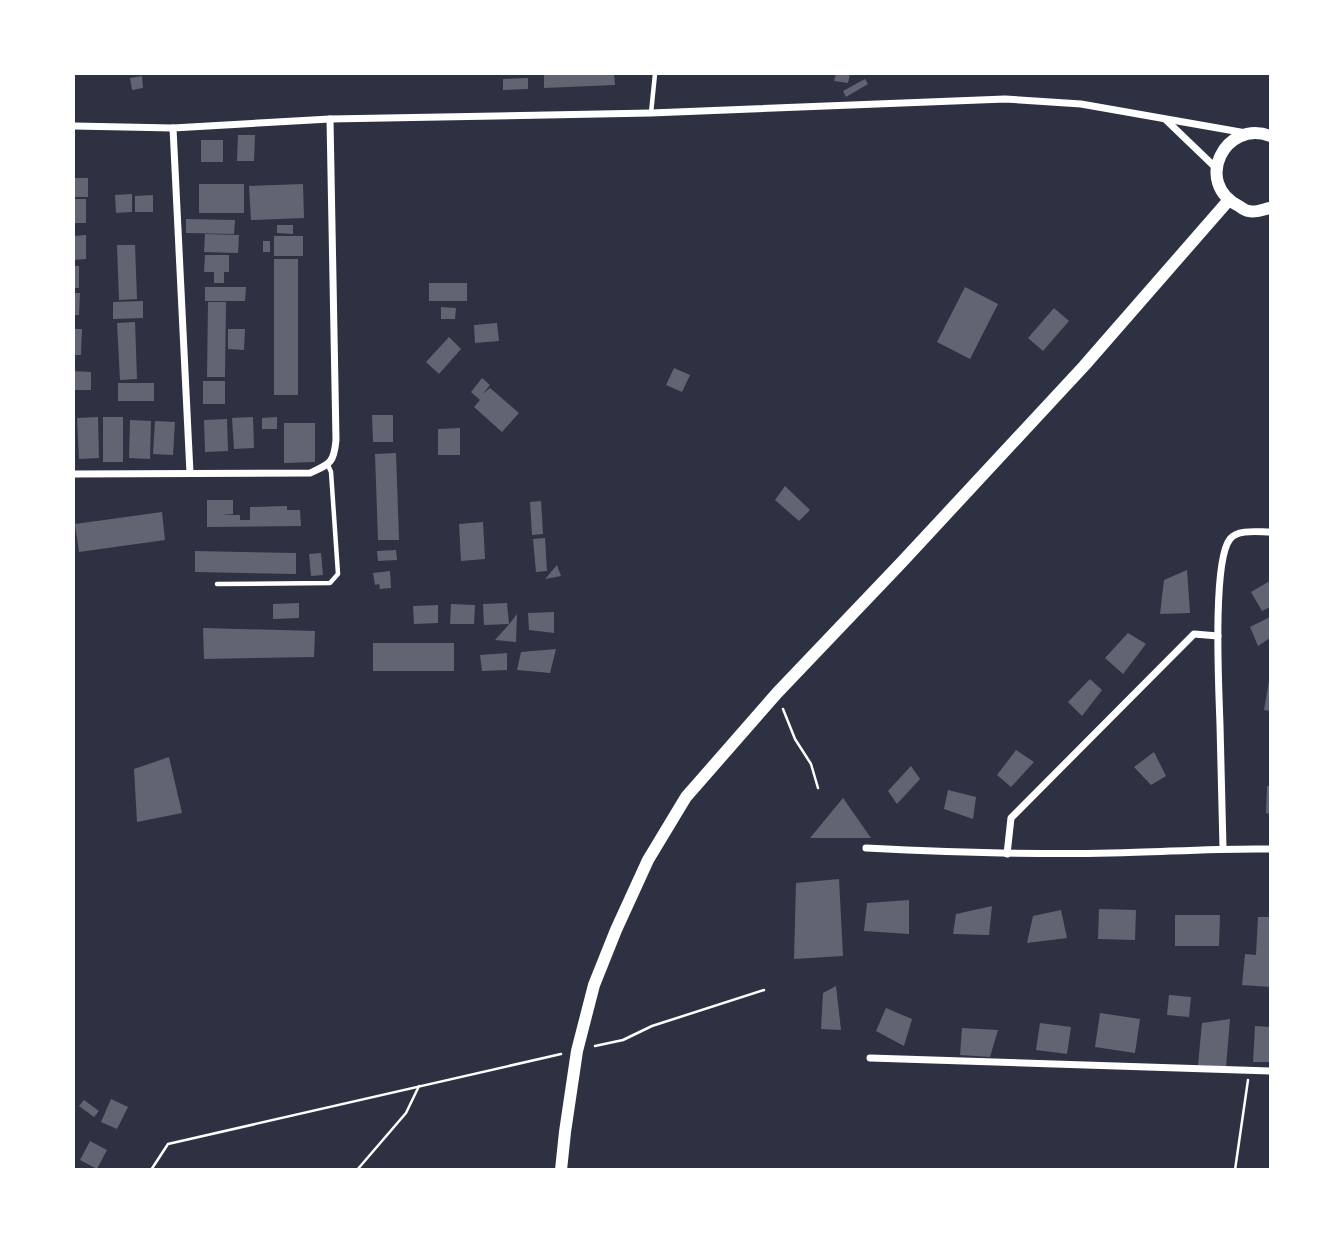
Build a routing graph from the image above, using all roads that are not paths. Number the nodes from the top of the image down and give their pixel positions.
1 (655, 74) edge
2 (651, 113) junction
3 (330, 119) junction
4 (1165, 119) junction
5 (74, 126) edge
6 (173, 128) junction
7 (1268, 133) edge
8 (1248, 134) junction
9 (1216, 168) junction
10 (1228, 201) junction
11 (1270, 208) edge
12 (328, 465) junction
13 (190, 473) junction
14 (74, 474) edge
15 (1270, 532) edge
16 (217, 584) dead end
17 (1218, 636) junction
18 (866, 848) dead end
19 (1223, 848) junction
20 (1270, 849) edge
21 (1007, 854) junction
22 (870, 1058) dead end
23 (1270, 1072) edge
24 (561, 1170) edge

1 - 2 lane
2 - 3 street
2 - 4 street
3 - 6 street
3 - 12 street
4 - 8 street
4 - 9 street
5 - 6 street
6 - 13 street
7 - 8 main road
8 - 9 main road
9 - 10 main road
10 - 11 main road
10 - 24 main road
12 - 13 street
12 - 16 lane
13 - 14 street
15 - 17 street
17 - 19 street
17 - 21 street
18 - 21 street
19 - 20 street
19 - 21 street
22 - 23 street

